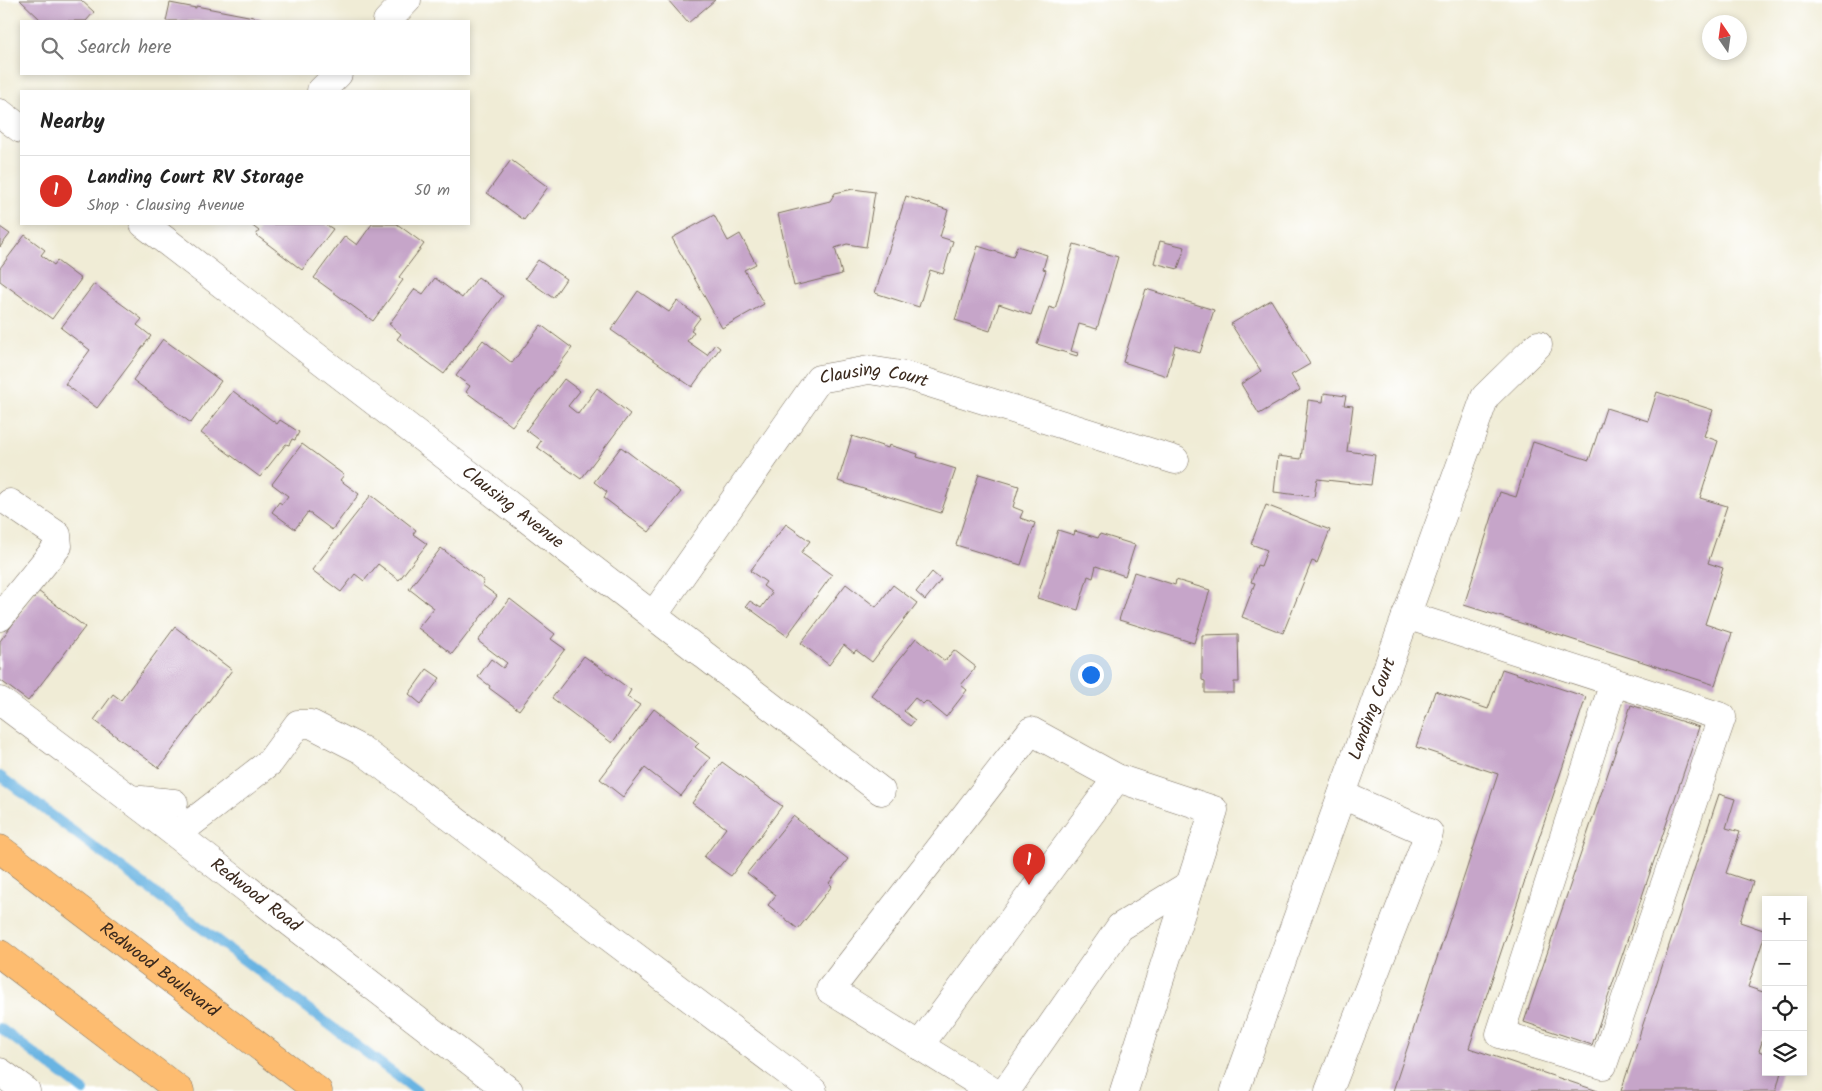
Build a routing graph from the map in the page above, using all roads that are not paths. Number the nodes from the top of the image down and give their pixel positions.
1 (408, 0) edge
2 (388, 20) edge
3 (337, 75) edge
4 (322, 90) edge
5 (0, 102) edge
6 (20, 102) edge
7 (0, 113) edge
8 (20, 128) edge
9 (145, 225) edge
10 (1538, 344) dead end
11 (1175, 460) dead end
12 (10, 503) dead end
13 (1406, 615) junction
14 (653, 616) junction
15 (0, 617) edge
16 (1614, 682) junction
17 (10, 709) edge
18 (62, 725) dead end
19 (1117, 778) junction
20 (881, 791) dead end
21 (1342, 795) junction
22 (130, 799) junction
23 (174, 803) dead end
24 (177, 834) junction
25 (0, 849) edge
26 (1189, 886) junction
27 (0, 954) edge
28 (919, 1046) junction
29 (0, 1072) edge
30 (26, 1091) edge
31 (180, 1091) edge
32 (318, 1091) edge
33 (509, 1091) edge
34 (813, 1091) edge
35 (992, 1091) edge
36 (1006, 1091) edge
37 (1124, 1091) edge
38 (1235, 1091) edge
39 (1330, 1091) edge

1 - 2 street
3 - 4 street
5 - 6 street
7 - 8 street
9 - 14 street, Clausing Avenue
10 - 13 street, Landing Court
11 - 14 street, Clausing Court
12 - 15 street
13 - 16 street
13 - 21 street, Landing Court
14 - 20 street, Clausing Avenue
16 - 16 street
17 - 18 street
17 - 22 street, Redwood Road
19 - 26 street
19 - 28 street
19 - 28 street
21 - 38 street, Landing Court
21 - 39 street
22 - 23 street
22 - 24 street, Redwood Road
24 - 33 street, Redwood Road
24 - 34 street
25 - 32 main road, Redwood Boulevard
26 - 36 street
26 - 37 street
27 - 31 main road
28 - 35 street
29 - 30 street

